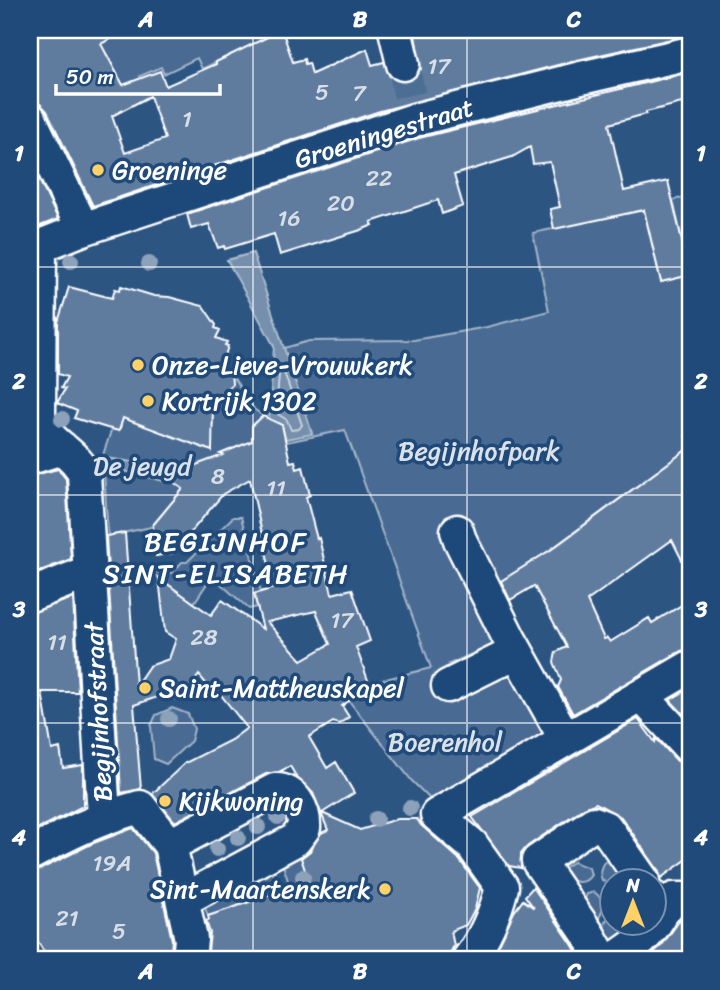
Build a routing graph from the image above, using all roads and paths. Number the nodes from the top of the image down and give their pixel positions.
1 (396, 30) edge
2 (690, 53) edge
3 (403, 64) tunnel mouth
4 (30, 119) edge
5 (83, 229) junction
6 (35, 248) edge
7 (62, 448) junction
8 (30, 458) edge
9 (457, 531) dead end
10 (89, 572) junction
11 (30, 594) edge
12 (513, 645) junction
13 (690, 667) edge
14 (448, 687) dead end
15 (642, 696) junction
16 (565, 738) junction
17 (690, 748) edge
18 (104, 817) junction
19 (170, 845) junction
20 (30, 854) edge
21 (538, 861) junction
22 (633, 867) edge
23 (502, 887) junction
24 (183, 900) junction
25 (643, 937) edge
26 (189, 960) edge
27 (468, 960) edge
28 (603, 960) edge
29 (613, 960) edge

1 - 3 street
2 - 5 street, Groeningestraat
4 - 5 street
5 - 6 street, Groeningestraat
6 - 7 street, Begijnhofstraat
7 - 8 street
7 - 10 street, Begijnhofstraat
9 - 12 street
10 - 11 street
10 - 18 street, Begijnhofstraat
12 - 14 street
12 - 16 street
13 - 15 street
15 - 16 street
15 - 17 street
16 - 23 street
18 - 19 street
18 - 20 street
19 - 24 street
19 - 24 street
21 - 22 street
21 - 23 street
21 - 28 street
23 - 27 street
24 - 26 street
25 - 29 street

